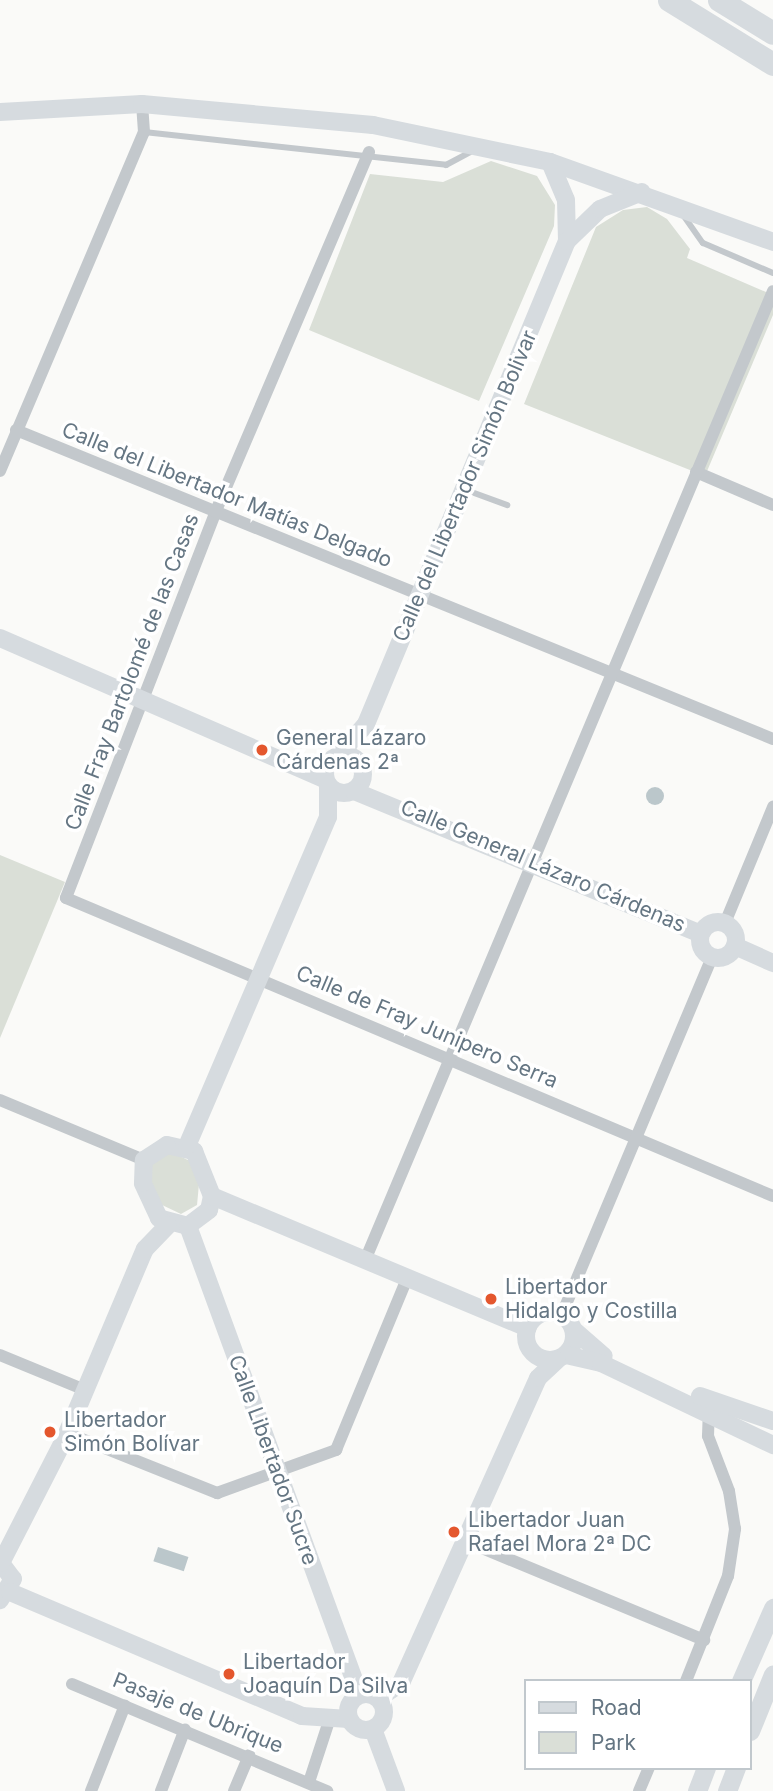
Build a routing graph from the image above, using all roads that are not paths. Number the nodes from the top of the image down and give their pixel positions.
1 (669, 0) edge
2 (719, 0) edge
3 (773, 33) edge
4 (773, 64) edge
5 (142, 104) junction
6 (0, 112) edge
7 (144, 132) junction
8 (480, 147) junction
9 (369, 152) junction
10 (550, 162) junction
11 (642, 192) junction
12 (677, 204) junction
13 (567, 241) junction
14 (773, 242) edge
15 (773, 273) edge
16 (773, 291) edge
17 (16, 430) junction
18 (0, 471) edge
19 (696, 472) junction
20 (464, 489) junction
21 (507, 505) dead end
22 (773, 505) edge
23 (216, 511) junction
24 (420, 595) junction
25 (0, 638) edge
26 (610, 673) junction
27 (142, 696) junction
28 (362, 731) junction
29 (773, 739) edge
30 (331, 770) junction
31 (357, 781) junction
32 (773, 807) edge
33 (329, 812) junction
34 (530, 860) junction
35 (65, 898) joint
36 (724, 923) junction
37 (701, 934) junction
38 (735, 946) junction
39 (712, 957) junction
40 (773, 962) edge
41 (260, 977) junction
42 (447, 1055) junction
43 (0, 1100) edge
44 (634, 1137) junction
45 (187, 1146) junction
46 (144, 1160) junction
47 (212, 1196) junction
48 (773, 1196) edge
49 (168, 1225) junction
50 (188, 1226) junction
51 (366, 1258) junction
52 (408, 1276) junction
53 (562, 1314) junction
54 (527, 1328) junction
55 (575, 1331) junction
56 (534, 1354) junction
57 (0, 1355) edge
58 (562, 1357) junction
59 (538, 1378) junction
60 (85, 1390) junction
61 (709, 1412) junction
62 (773, 1421) edge
63 (67, 1433) junction
64 (773, 1445) edge
65 (277, 1471) junction
66 (465, 1541) junction
67 (1, 1563) edge
68 (5, 1596) edge
69 (773, 1608) edge
70 (704, 1640) junction
71 (773, 1674) edge
72 (687, 1679) edge
73 (742, 1679) edge
74 (72, 1684) dead end
75 (769, 1689) edge
76 (359, 1695) junction
77 (379, 1698) junction
78 (125, 1705) junction
79 (349, 1719) junction
80 (329, 1721) junction
81 (752, 1727) edge
82 (185, 1729) junction
83 (373, 1729) junction
84 (249, 1755) junction
85 (648, 1770) edge
86 (705, 1770) edge
87 (735, 1770) edge
88 (310, 1779) junction
89 (91, 1791) edge
90 (161, 1791) edge
91 (234, 1791) edge
92 (327, 1791) edge
93 (396, 1791) edge
94 (639, 1791) edge
95 (698, 1791) edge
96 (727, 1791) edge

1 - 4 highway
2 - 3 highway
5 - 6 street
5 - 7 street
5 - 8 street
7 - 9 lane
7 - 17 street
8 - 9 lane
8 - 10 street
9 - 23 street, Calle Fray Bartolomé de las Casas
10 - 11 street
10 - 13 street, Calle del Libertador Simón Bolivar
11 - 12 street
11 - 13 street, Calle del Libertador Simón Bolivar
12 - 14 street
12 - 15 lane
13 - 20 street, Calle del Libertador Simón Bolivar
16 - 19 street
17 - 18 street
17 - 23 street, Calle del Libertador Matías Delgado
19 - 22 street
19 - 26 street
20 - 21 lane
20 - 24 street, Calle del Libertador Simón Bolivar
23 - 24 street, Calle del Libertador Matías Delgado
23 - 27 street, Calle Fray Bartolomé de las Casas
24 - 26 street, Calle del Libertador Matías Delgado
24 - 28 street, Calle del Libertador Simón Bolivar
25 - 27 street
26 - 29 street, Calle del Libertador Matías Delgado
26 - 34 street
27 - 30 street
27 - 35 street, Calle Fray Bartolomé de las Casas
28 - 30 street, Calle del Libertador Simón Bolivar
28 - 31 street, Calle del Libertador Simón Bolivar
30 - 31 street
30 - 31 street
30 - 33 street
31 - 33 street
31 - 34 street, Calle General Lázaro Cárdenas
32 - 36 street
33 - 41 street
34 - 37 street, Calle General Lázaro Cárdenas
34 - 42 street
35 - 41 street, Calle de Fray Junipero Serra
36 - 37 street
36 - 38 street
37 - 39 street
38 - 39 street
38 - 40 street
39 - 44 street
41 - 42 street, Calle de Fray Junipero Serra
41 - 45 street
42 - 44 street, Calle de Fray Junipero Serra
42 - 51 street
43 - 46 street
44 - 48 street, Calle de Fray Junipero Serra
44 - 53 street
45 - 46 street
45 - 47 street
46 - 49 street
47 - 50 street
47 - 51 street
49 - 50 street
49 - 60 street
50 - 65 street, Calle Libertador Sucre
51 - 52 street
52 - 54 street
52 - 65 street
53 - 54 street
53 - 55 street
54 - 56 street
55 - 58 street
55 - 62 street
56 - 58 street
56 - 59 street
57 - 60 street
58 - 59 street
58 - 61 street
59 - 66 street
60 - 63 street
61 - 64 street
61 - 70 street
63 - 65 street
63 - 67 street
65 - 76 street, Calle Libertador Sucre
66 - 70 street
66 - 77 street
67 - 68 street
68 - 80 street
69 - 73 main road
70 - 72 street
71 - 75 main road
74 - 78 street, Pasaje de Ubrique
75 - 81 main road
76 - 77 street
76 - 79 street
77 - 83 street
78 - 82 street, Pasaje de Ubrique
78 - 89 street
79 - 80 street
79 - 83 street
80 - 88 street
82 - 84 street, Pasaje de Ubrique
82 - 90 street
83 - 93 street
84 - 88 street, Pasaje de Ubrique
84 - 91 street
85 - 94 street
86 - 95 main road
87 - 96 main road
88 - 92 street, Pasaje de Ubrique

